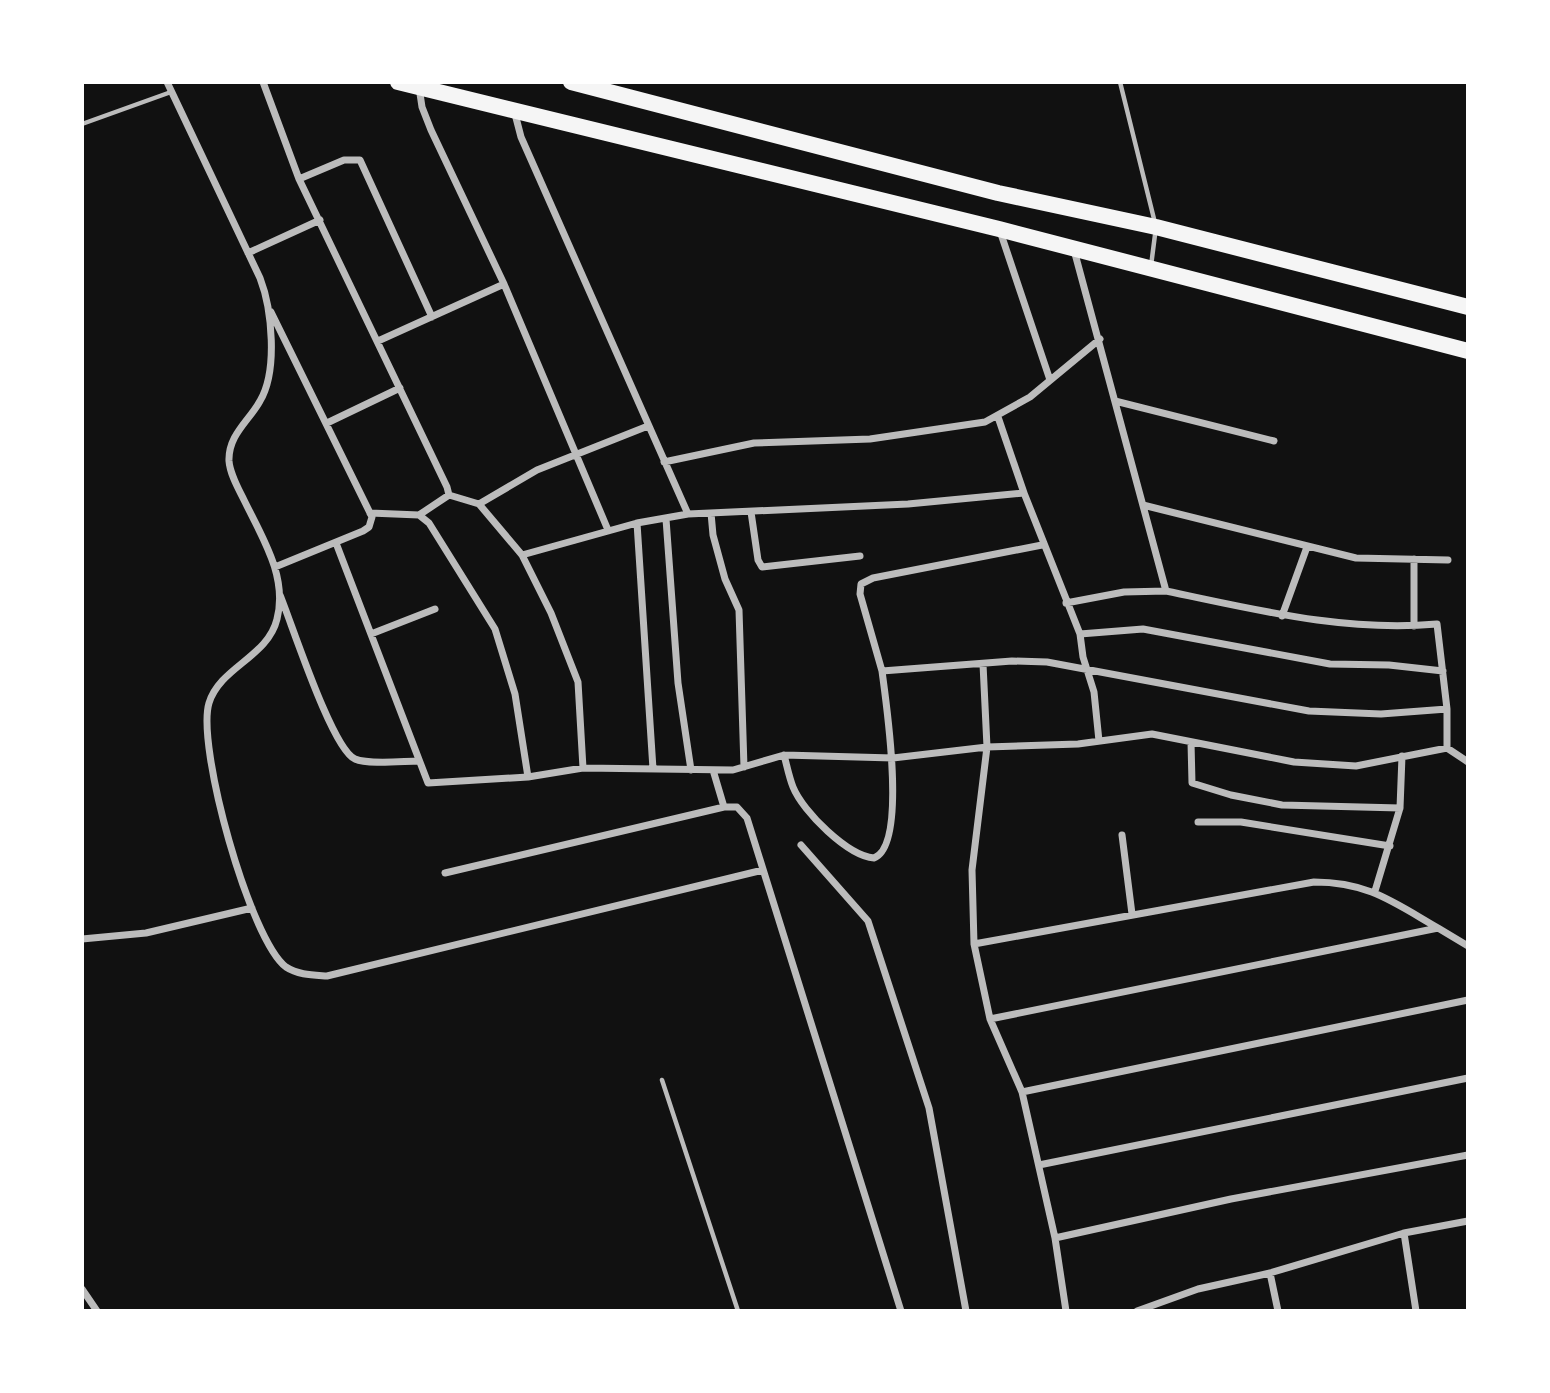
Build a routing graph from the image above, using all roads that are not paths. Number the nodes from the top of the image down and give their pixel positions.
1 (167, 82) edge
2 (262, 82) edge
3 (398, 82) edge
4 (571, 82) edge
5 (1120, 82) edge
6 (419, 87) junction
7 (171, 92) junction
8 (513, 108) junction
9 (82, 124) edge
10 (299, 179) junction
11 (320, 220) junction
12 (1156, 228) junction
13 (999, 229) junction
14 (1073, 249) junction
15 (248, 253) junction
16 (1150, 269) junction
17 (504, 284) junction
18 (1468, 307) edge
19 (271, 311) junction
20 (432, 317) junction
21 (1100, 339) junction
22 (378, 341) junction
23 (1468, 351) edge
24 (1050, 380) junction
25 (400, 388) junction
26 (1115, 401) junction
27 (998, 417) junction
28 (327, 424) junction
29 (648, 426) junction
30 (1274, 441) dead end
31 (575, 454) junction
32 (664, 462) junction
33 (1024, 493) junction
34 (449, 495) junction
35 (479, 504) junction
36 (1143, 505) junction
37 (751, 512) junction
38 (370, 513) junction
39 (711, 513) junction
40 (688, 514) junction
41 (419, 515) junction
42 (666, 519) junction
43 (637, 523) junction
44 (608, 530) junction
45 (336, 543) junction
46 (1042, 545) junction
47 (1307, 547) junction
48 (523, 555) junction
49 (860, 556) dead end
50 (1414, 559) junction
51 (1448, 560) dead end
52 (275, 568) junction
53 (1166, 591) junction
54 (280, 593) junction
55 (1066, 603) junction
56 (435, 609) dead end
57 (1282, 616) junction
58 (1414, 626) junction
59 (371, 634) junction
60 (1080, 635) junction
61 (983, 664) junction
62 (882, 671) junction
63 (1090, 671) junction
64 (1443, 671) junction
65 (1447, 709) junction
66 (1099, 741) junction
67 (1191, 743) junction
68 (987, 747) junction
69 (1447, 748) junction
70 (784, 755) junction
71 (1402, 756) junction
72 (893, 758) junction
73 (419, 761) junction
74 (1468, 762) edge
75 (744, 767) junction
76 (583, 768) junction
77 (653, 769) junction
78 (691, 770) junction
79 (713, 770) junction
80 (527, 777) junction
81 (724, 807) junction
82 (1400, 808) junction
83 (1198, 822) dead end
84 (1122, 835) dead end
85 (802, 845) dead end
86 (1390, 846) junction
87 (763, 870) junction
88 (445, 873) dead end
89 (1375, 891) junction
90 (252, 908) junction
91 (1132, 914) junction
92 (1438, 929) junction
93 (82, 939) edge
94 (974, 944) junction
95 (1468, 946) edge
96 (1468, 1000) edge
97 (990, 1019) junction
98 (1468, 1078) edge
99 (662, 1080) dead end
100 (1022, 1093) junction
101 (1468, 1155) edge
102 (1038, 1165) junction
103 (1468, 1221) edge
104 (1404, 1233) junction
105 (1055, 1238) junction
106 (1270, 1273) junction
107 (82, 1289) edge
108 (97, 1311) edge
109 (738, 1311) edge
110 (901, 1311) edge
111 (967, 1311) edge
112 (1066, 1311) edge
113 (1137, 1311) edge
114 (1278, 1311) edge
115 (1416, 1311) edge

1 - 7 street
2 - 10 street
3 - 6 highway
4 - 12 highway
5 - 12 lane
6 - 8 highway
6 - 17 street
7 - 9 lane
7 - 15 street
8 - 13 highway
8 - 29 street
10 - 11 street
10 - 20 street
11 - 15 street
11 - 22 street
12 - 16 lane
12 - 18 highway
13 - 14 highway
13 - 24 street
14 - 16 highway
14 - 21 street
15 - 19 street
16 - 23 highway
17 - 20 street
17 - 31 street
19 - 28 street
19 - 52 street
20 - 22 street
21 - 24 street
21 - 26 street
22 - 25 street
24 - 27 street
25 - 28 street
25 - 34 street
26 - 30 street
26 - 36 street
27 - 32 street
27 - 33 street
28 - 38 street
29 - 31 street
29 - 32 street
31 - 35 street
31 - 44 street
32 - 40 street
33 - 37 street
33 - 46 street
34 - 35 street
34 - 41 street
35 - 48 street
36 - 47 street
36 - 53 street
37 - 39 street
37 - 49 street
38 - 41 street
38 - 45 street
39 - 40 street
39 - 75 street
40 - 42 street
41 - 80 street
42 - 43 street
42 - 78 street
43 - 44 street
43 - 77 street
44 - 48 street
45 - 52 street
45 - 59 street
46 - 55 street
46 - 62 street
47 - 50 street
47 - 57 street
48 - 76 street
50 - 51 street
50 - 58 street
52 - 54 street
53 - 55 street
53 - 57 street
54 - 73 street
54 - 90 street
55 - 60 street
56 - 59 street
57 - 58 street
58 - 64 street
59 - 73 street
60 - 63 street
60 - 64 street
61 - 62 street
61 - 63 street
61 - 68 street
62 - 72 street
63 - 65 street
63 - 66 street
64 - 65 street
65 - 69 street
66 - 67 street
66 - 68 street
67 - 71 street
67 - 82 street
68 - 72 street
68 - 94 street
69 - 71 street
69 - 74 street
70 - 72 street
70 - 72 street
70 - 75 street
71 - 82 street
73 - 80 street
75 - 79 street
76 - 77 street
76 - 80 street
77 - 78 street
78 - 79 street
79 - 81 street
81 - 87 street
81 - 88 street
82 - 86 street
83 - 86 street
84 - 91 street
85 - 111 street
86 - 89 street
87 - 90 street
87 - 110 street
89 - 91 street
89 - 92 street
90 - 93 street
91 - 94 street
92 - 95 street
92 - 97 street
94 - 97 street
96 - 100 street
97 - 100 street
98 - 102 street
99 - 109 lane
100 - 102 street
101 - 105 street
102 - 105 street
103 - 104 street
104 - 106 street
104 - 115 street
105 - 112 street
106 - 113 street
106 - 114 street
107 - 108 street

